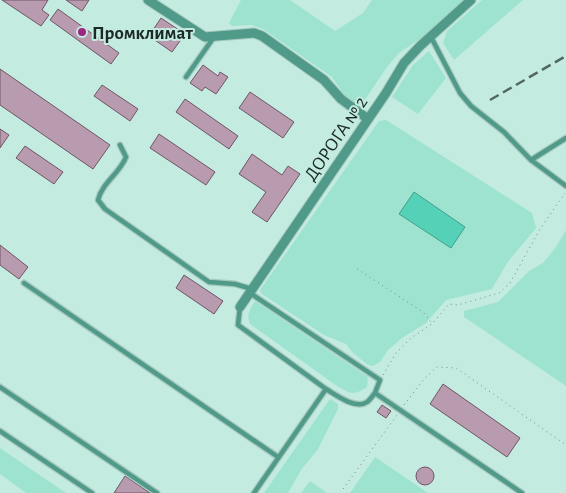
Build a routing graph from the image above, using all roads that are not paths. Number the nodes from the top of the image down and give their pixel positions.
1 (148, 0) edge
2 (471, 0) edge
3 (431, 37) junction
4 (214, 38) junction
5 (186, 77) dead end
6 (368, 119) junction
7 (566, 138) edge
8 (120, 145) dead end
9 (531, 160) junction
10 (566, 186) edge
11 (24, 283) dead end
12 (252, 291) junction
13 (240, 308) joint
14 (0, 387) edge
15 (326, 389) junction
16 (375, 393) junction
17 (0, 430) edge
18 (278, 457) junction
19 (92, 493) edge
20 (157, 493) edge
21 (254, 493) edge
22 (522, 493) edge

1 - 4 street
2 - 3 street, ДОРОГА № 2
3 - 6 street, ДОРОГА № 2
3 - 9 lane
4 - 5 lane
4 - 6 street
6 - 12 street, ДОРОГА № 2
7 - 9 lane
8 - 12 lane
9 - 10 lane
11 - 18 lane
12 - 13 street, ДОРОГА № 2
12 - 16 lane
13 - 15 lane
14 - 20 lane
15 - 16 lane
15 - 18 lane
16 - 22 lane
17 - 19 lane
18 - 21 lane

